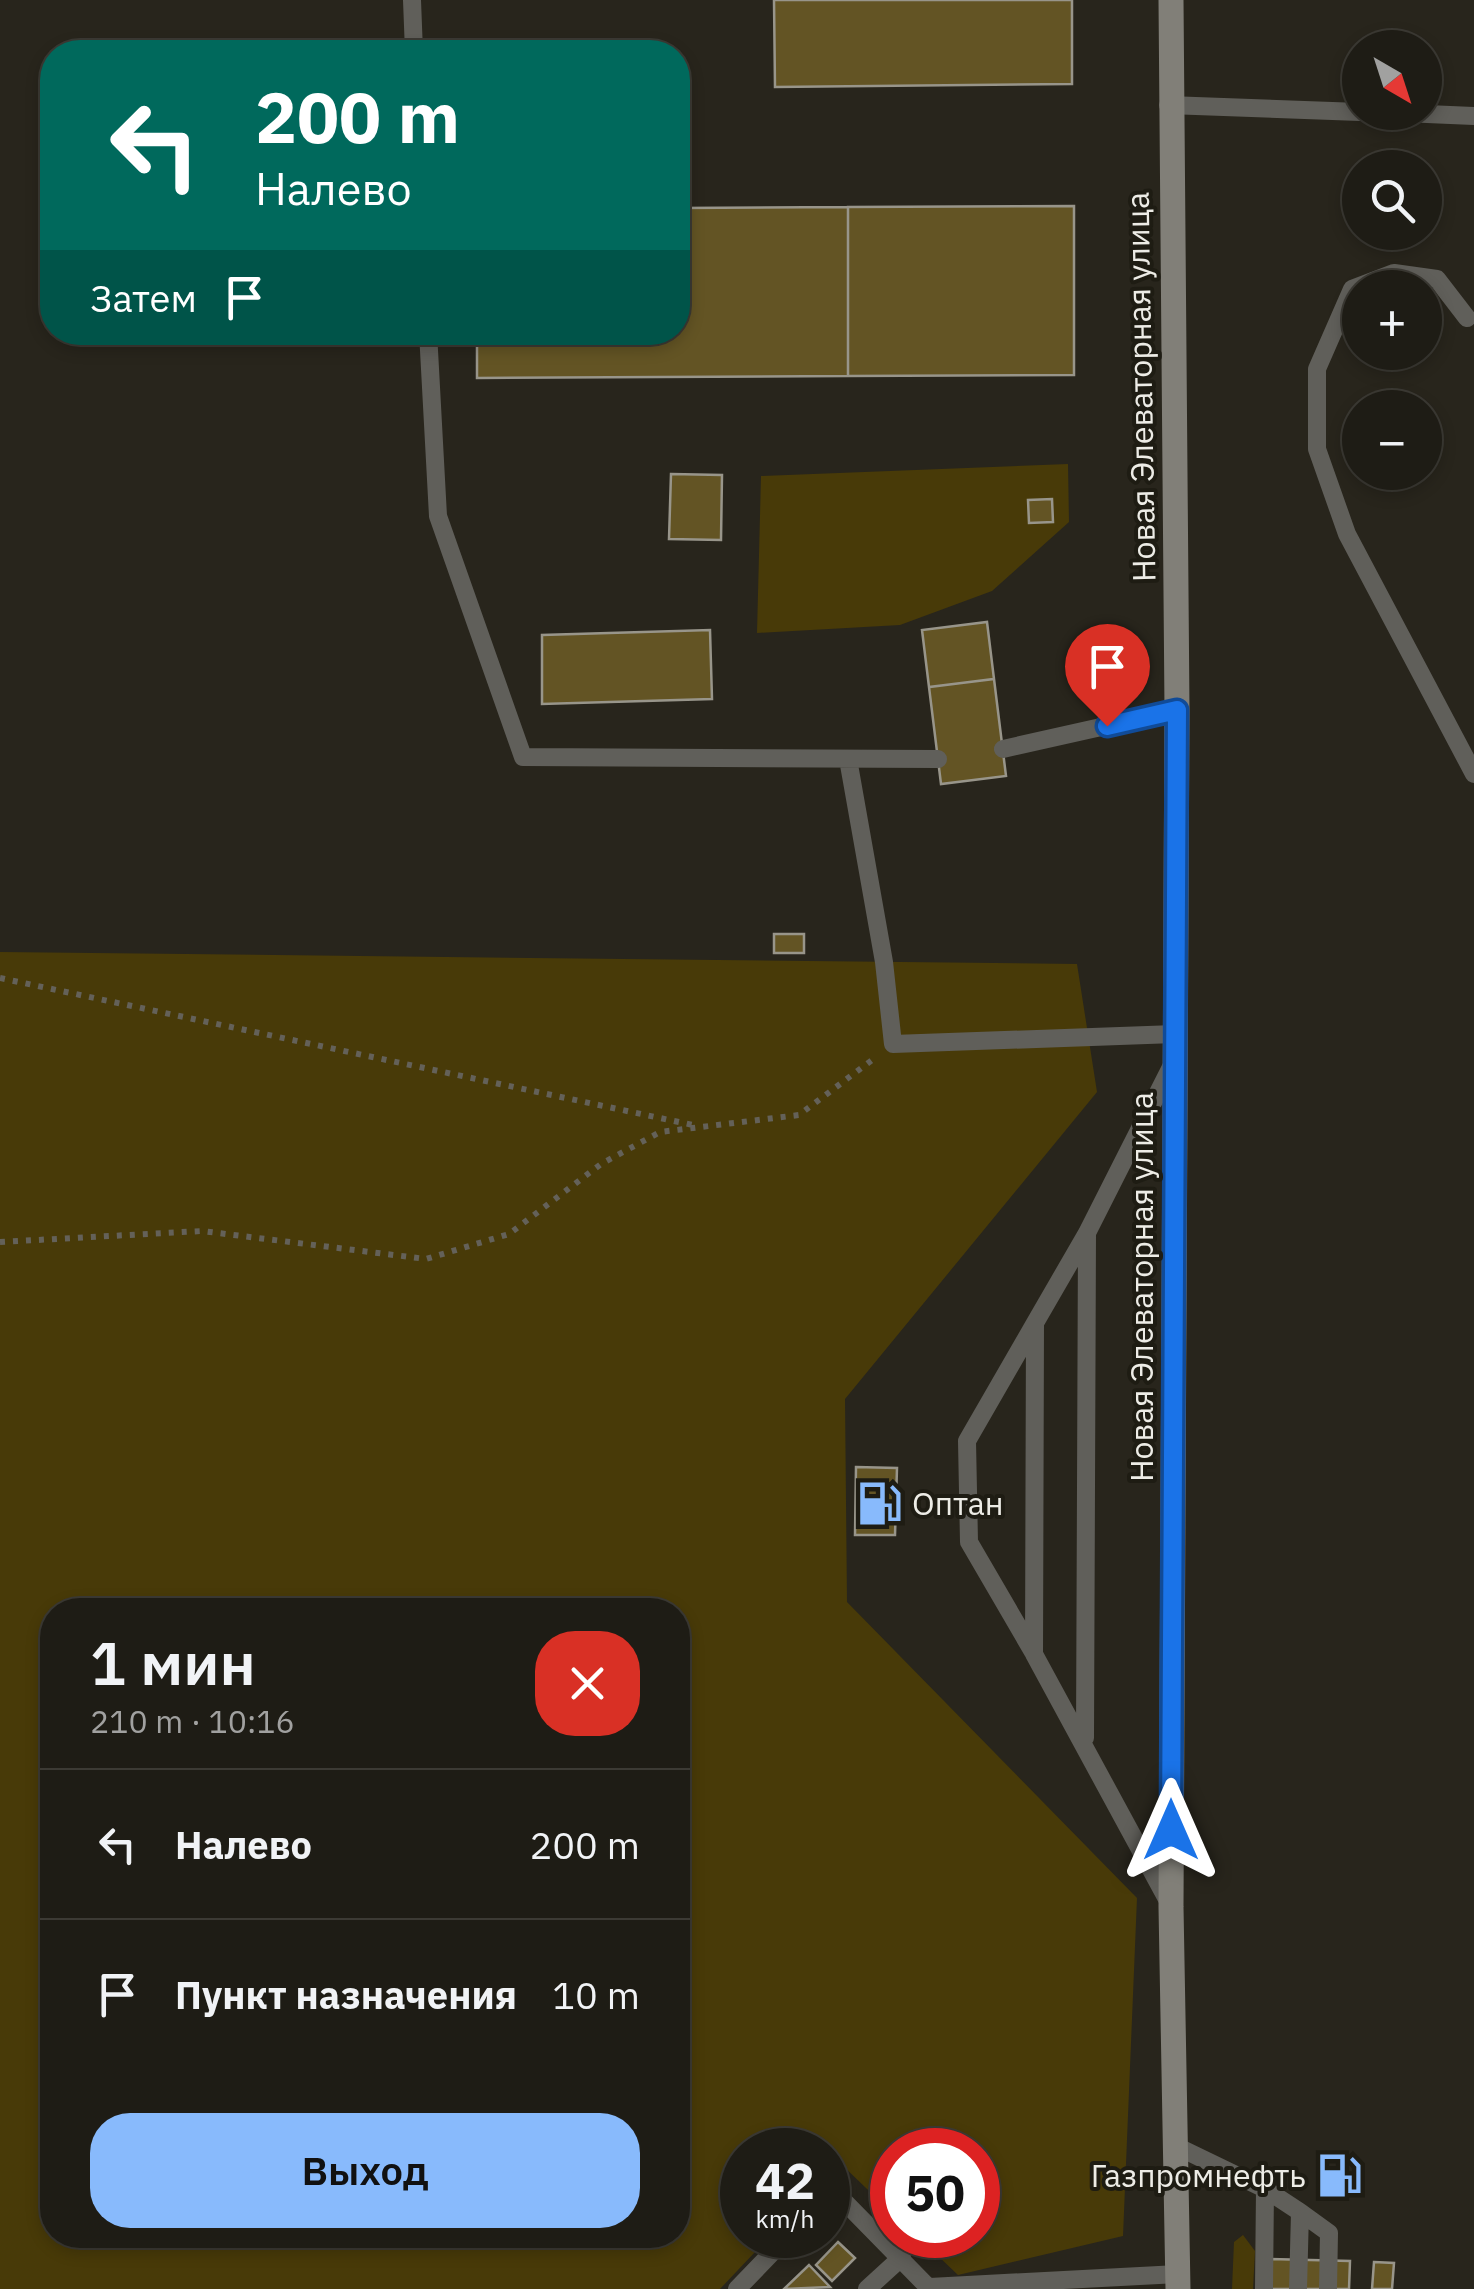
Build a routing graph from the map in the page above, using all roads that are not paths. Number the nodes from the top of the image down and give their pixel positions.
1 (412, 0) edge
2 (1170, 0) edge
3 (414, 40) edge
4 (1168, 104) junction
5 (1342, 111) edge
6 (1442, 115) edge
7 (1474, 116) edge
8 (1467, 318) dead end
9 (429, 345) edge
10 (1177, 710) junction
11 (1003, 749) dead end
12 (848, 758) junction
13 (938, 759) dead end
14 (1474, 774) edge
15 (1174, 1034) junction
16 (1174, 1060) junction
17 (1087, 1233) junction
18 (1035, 1323) junction
19 (1034, 1654) junction
20 (1085, 1740) junction
21 (1171, 1907) junction
22 (1176, 2146) junction
23 (1265, 2189) junction
24 (850, 2207) edge
25 (1300, 2212) junction
26 (870, 2226) edge
27 (767, 2258) edge
28 (901, 2258) edge
29 (903, 2258) edge
30 (1178, 2282) edge
31 (930, 2288) edge
32 (737, 2289) edge
33 (867, 2289) edge
34 (1264, 2289) edge
35 (1298, 2289) edge
36 (1328, 2289) edge

1 - 3 lane
2 - 4 main road, Новая Элеваторная улица
4 - 5 lane
4 - 10 main road, Новая Элеваторная улица
6 - 7 lane
8 - 14 lane
9 - 12 lane
10 - 11 lane
10 - 15 main road, Новая Элеваторная улица
12 - 13 lane
12 - 15 lane
15 - 16 main road, Новая Элеваторная улица
16 - 17 lane
16 - 21 main road, Новая Элеваторная улица
17 - 18 lane
17 - 20 lane
18 - 19 lane
18 - 19 lane
19 - 20 lane
20 - 21 lane
21 - 22 main road, Новая Элеваторная улица
22 - 23 lane
22 - 30 main road, Новая Элеваторная улица
23 - 25 lane
23 - 34 lane
24 - 26 lane
25 - 35 lane
25 - 36 lane
27 - 32 lane
28 - 33 lane
29 - 31 lane
30 - 31 lane

